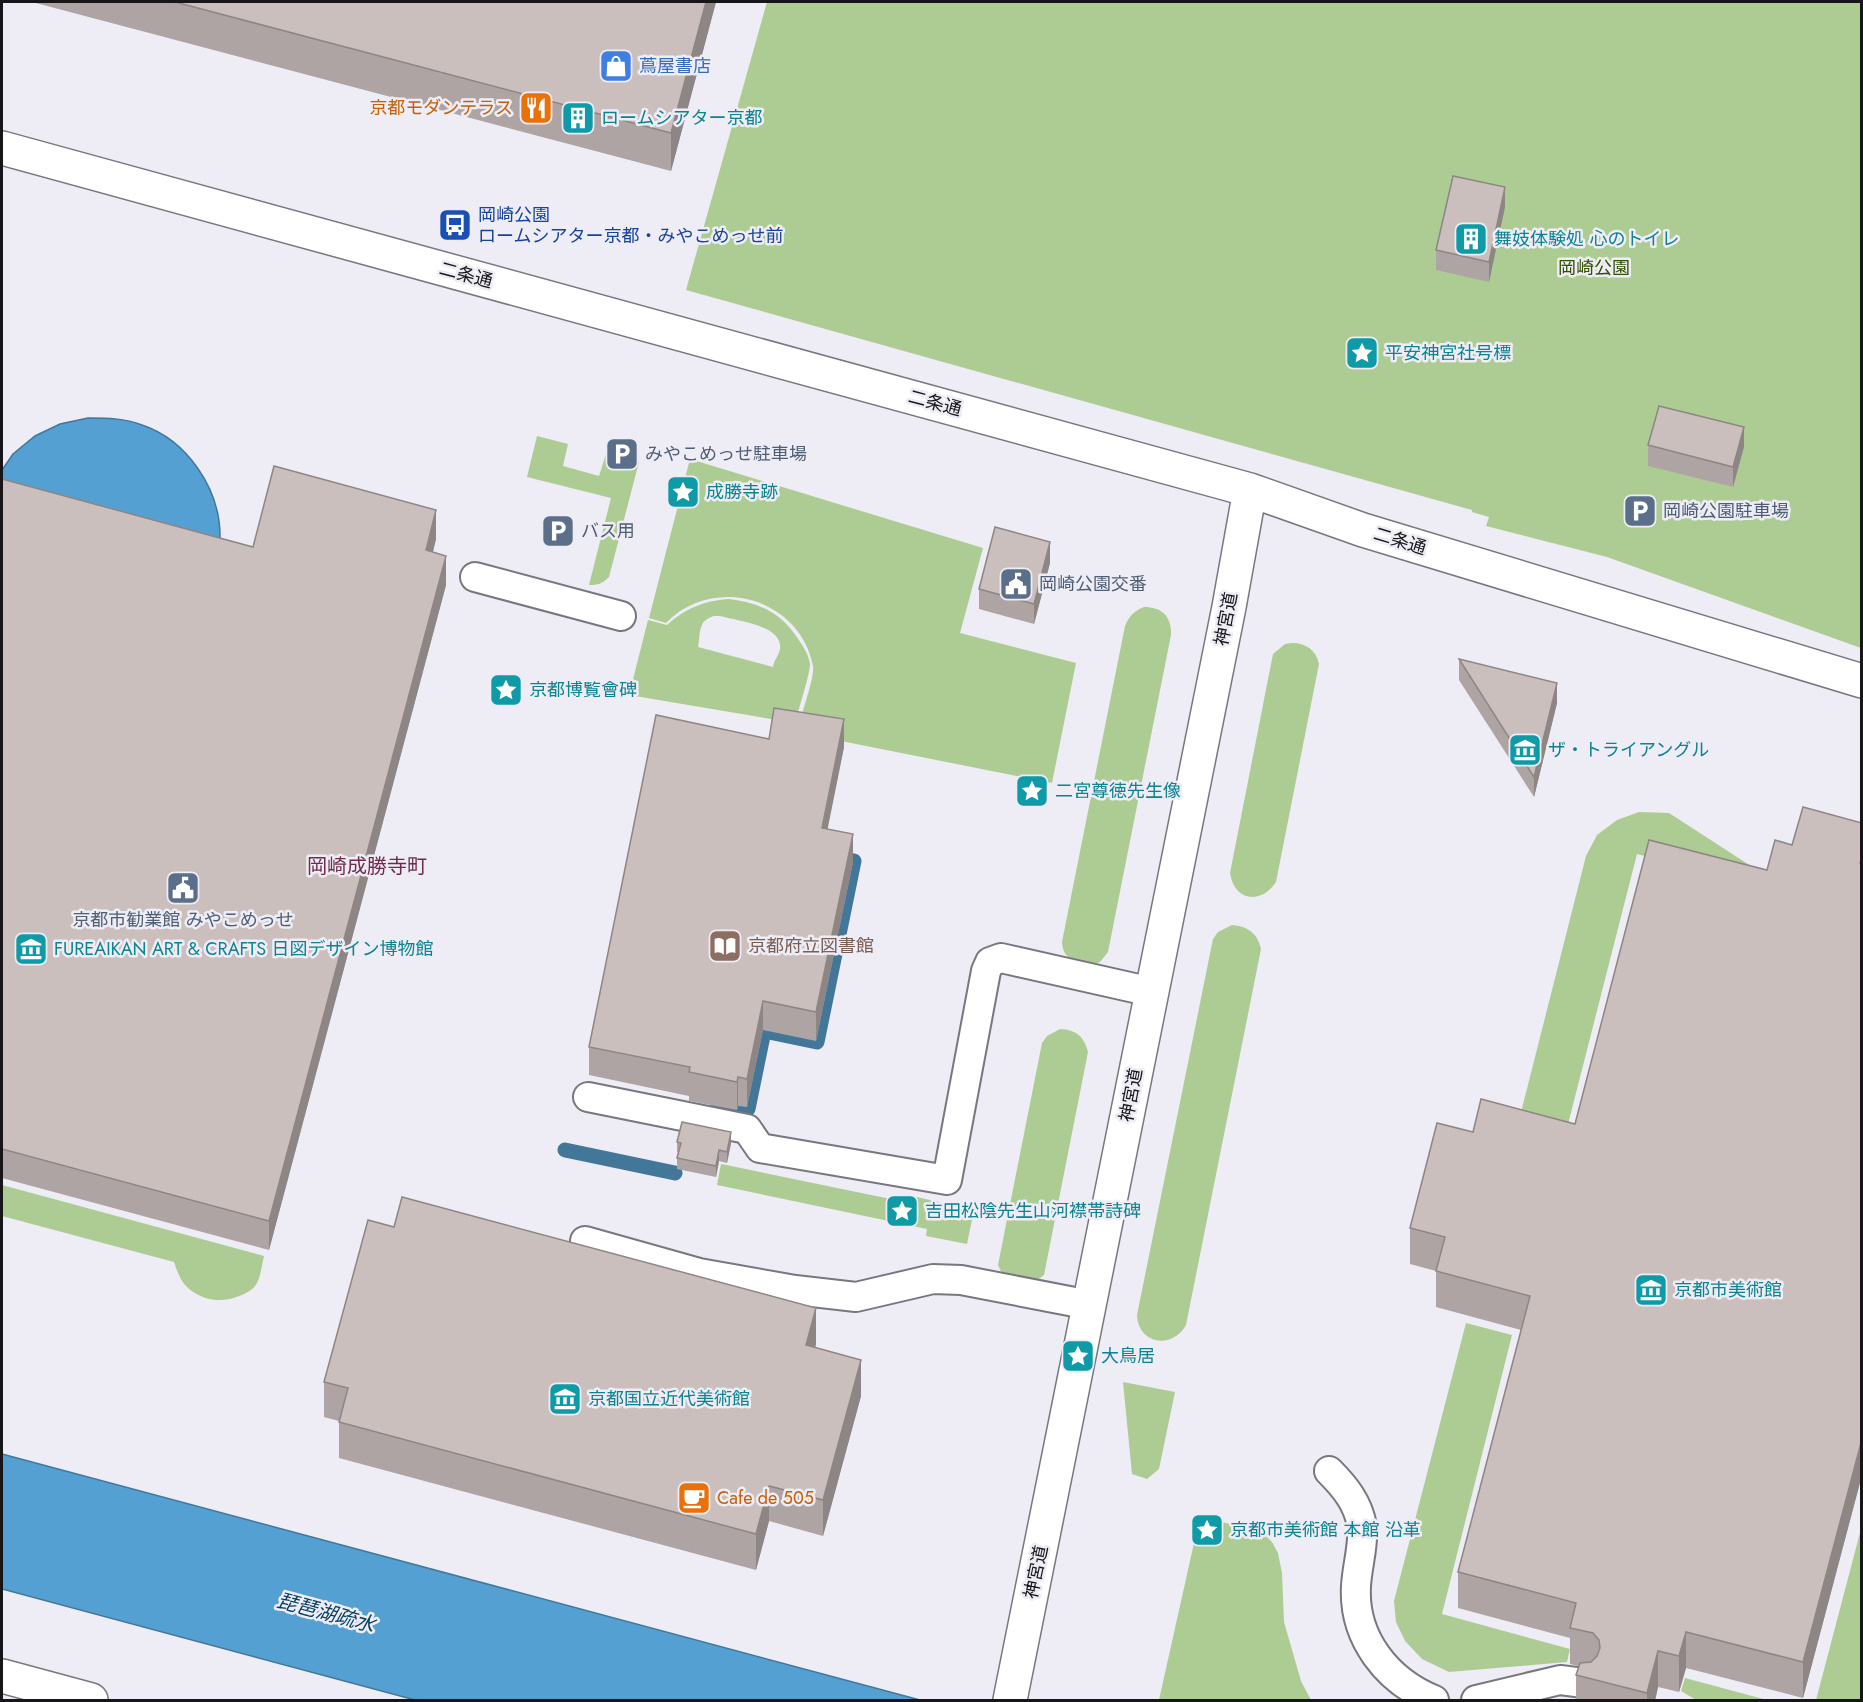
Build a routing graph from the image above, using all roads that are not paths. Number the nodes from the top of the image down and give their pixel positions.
1 (2, 148) edge
2 (1250, 490) junction
3 (475, 577) dead end
4 (621, 616) dead end
5 (1862, 681) edge
6 (1152, 992) junction
7 (588, 1097) dead end
8 (585, 1241) dead end
9 (1089, 1305) junction
10 (1329, 1471) dead end
11 (2, 1676) edge
12 (1584, 1683) edge
13 (91, 1701) edge
14 (1010, 1701) edge
15 (1434, 1701) edge
16 (1476, 1701) edge

1 - 2 street, 二条通
2 - 5 street, 二条通
2 - 6 street, 神宮道
3 - 4 lane
6 - 7 lane
6 - 9 street, 神宮道
8 - 9 lane
9 - 14 street, 神宮道
10 - 15 lane
11 - 13 street
12 - 16 lane

